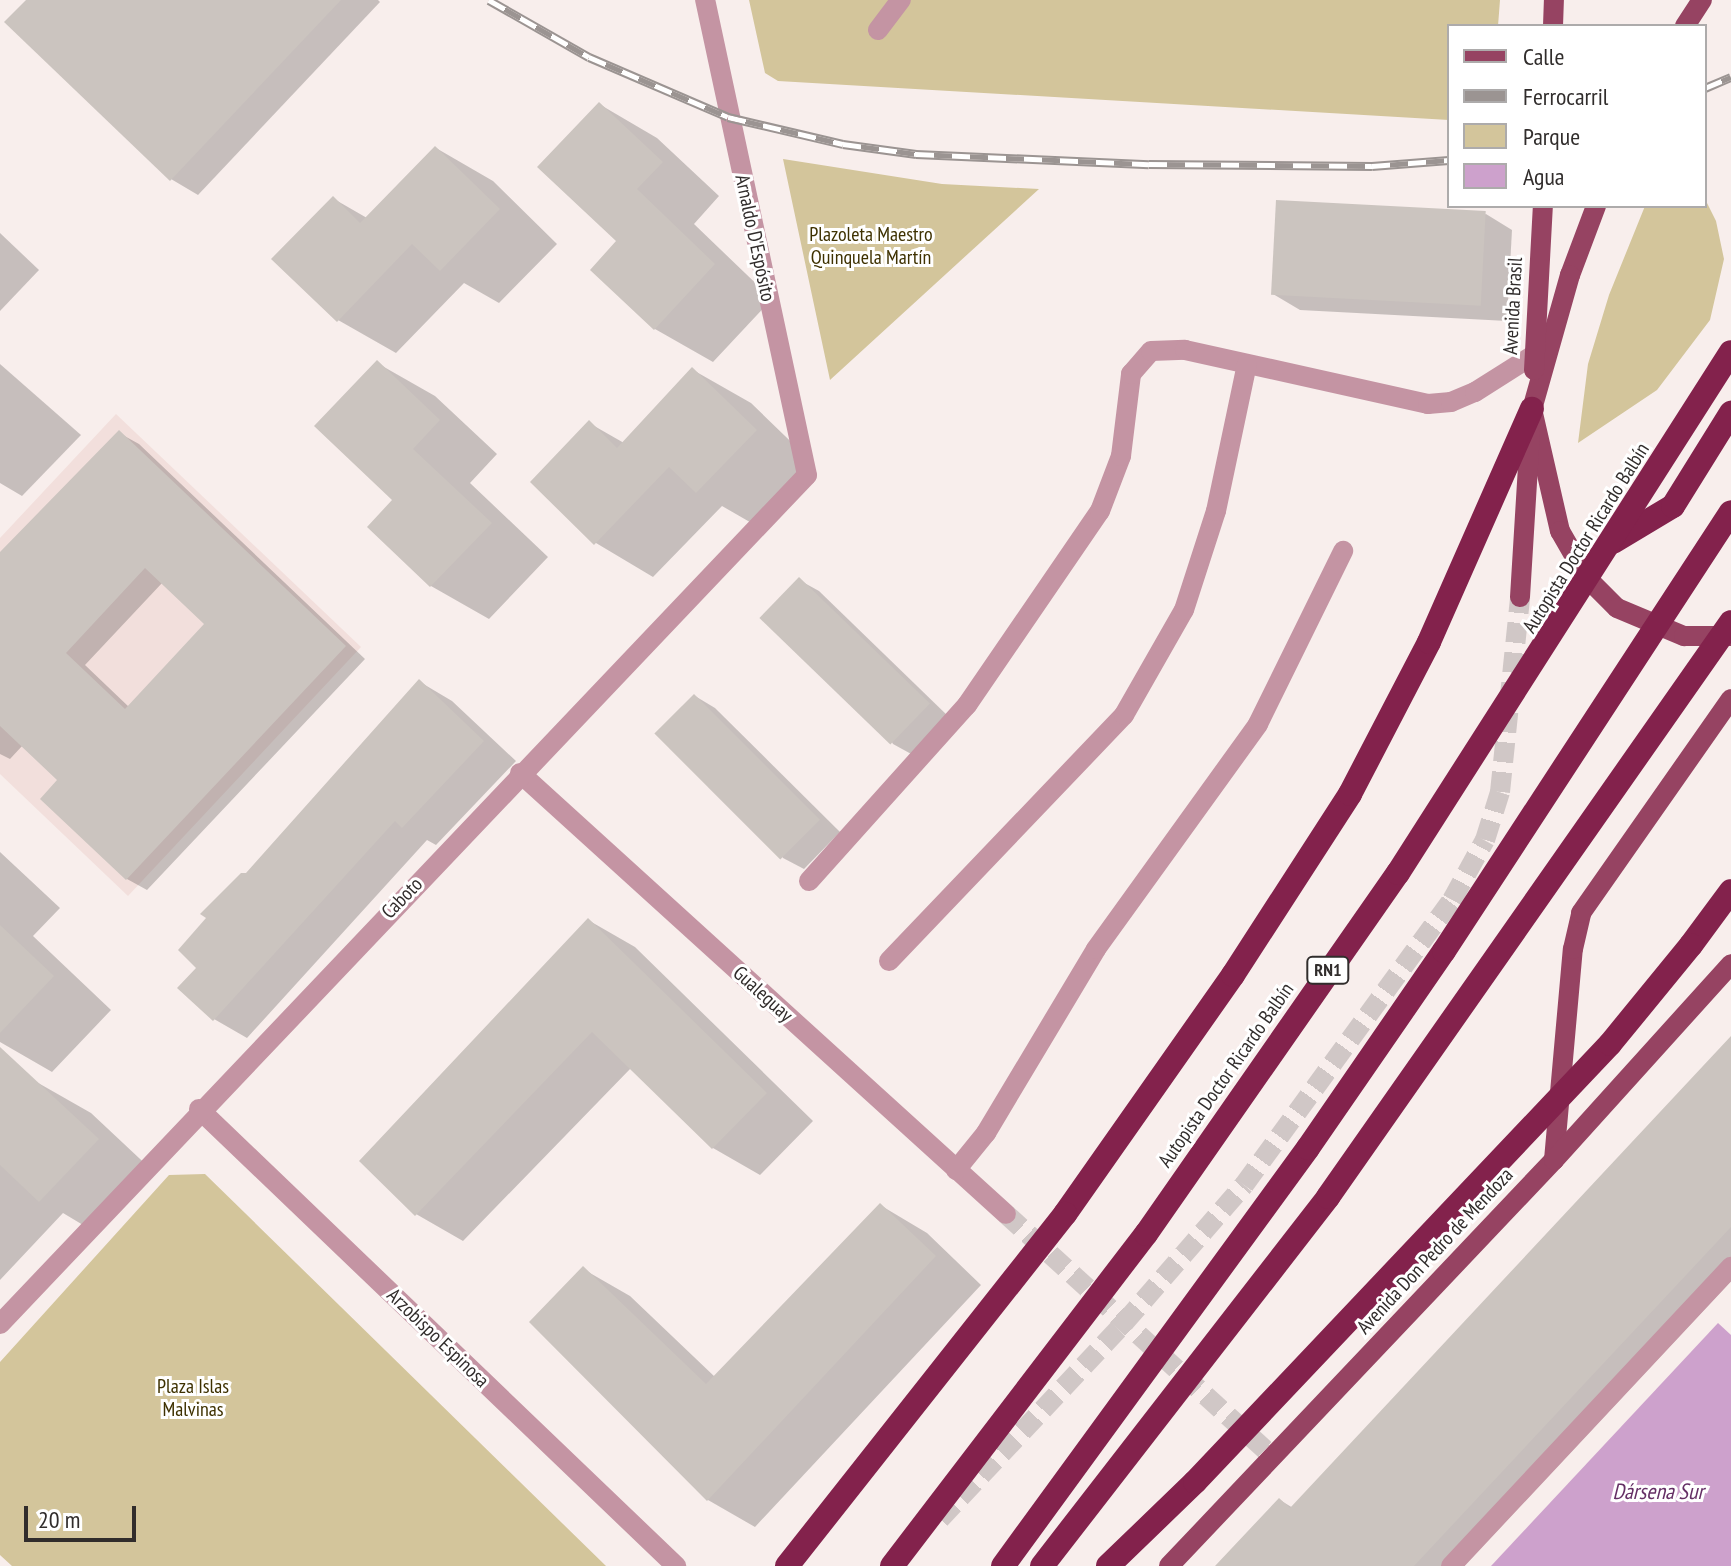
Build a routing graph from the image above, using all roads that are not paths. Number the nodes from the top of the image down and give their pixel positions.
1 (705, 0) edge
2 (901, 0) edge
3 (1554, 0) edge
4 (1702, 0) edge
5 (1553, 24) edge
6 (1686, 24) edge
7 (878, 30) dead end
8 (1543, 208) edge
9 (1595, 208) edge
10 (1731, 352) edge
11 (1535, 354) junction
12 (1247, 364) junction
13 (1532, 409) junction
14 (1731, 413) edge
15 (807, 475) joint
16 (1731, 512) edge
17 (1613, 542) junction
18 (1343, 551) dead end
19 (1520, 597) tunnel mouth
20 (1731, 622) edge
21 (1731, 636) edge
22 (1731, 699) edge
23 (520, 773) junction
24 (809, 881) dead end
25 (1731, 891) edge
26 (889, 961) dead end
27 (1731, 964) edge
28 (199, 1109) junction
29 (1554, 1160) junction
30 (956, 1170) junction
31 (1006, 1214) tunnel mouth
32 (1731, 1267) edge
33 (0, 1324) edge
34 (676, 1566) edge
35 (787, 1566) edge
36 (892, 1566) edge
37 (1003, 1566) edge
38 (1042, 1566) edge
39 (1108, 1566) edge
40 (1169, 1566) edge
41 (1451, 1566) edge

1 - 15 street, Arnaldo D'Espósito
2 - 7 street
3 - 5 main road
4 - 6 main road
8 - 11 main road, Avenida Brasil
9 - 13 main road
10 - 17 highway, Autopista Doctor Ricardo Balbín / RN1, bridge
11 - 12 street
11 - 13 main road, Avenida Brasil
12 - 24 street
12 - 26 street
13 - 19 main road
13 - 21 main road
13 - 35 highway, bridge
14 - 17 highway
15 - 23 street, Caboto
16 - 37 highway, bridge
17 - 36 highway, Autopista Doctor Ricardo Balbín / RN1, bridge
18 - 30 street
20 - 38 highway, bridge
22 - 29 main road
23 - 28 street, Caboto
23 - 30 street, Gualeguay
25 - 39 highway, bridge
27 - 29 main road, Avenida Don Pedro de Mendoza
28 - 33 street, Caboto
28 - 34 street, Arzobispo Espinosa
29 - 40 main road, Avenida Don Pedro de Mendoza
30 - 31 street, Gualeguay
32 - 41 street

